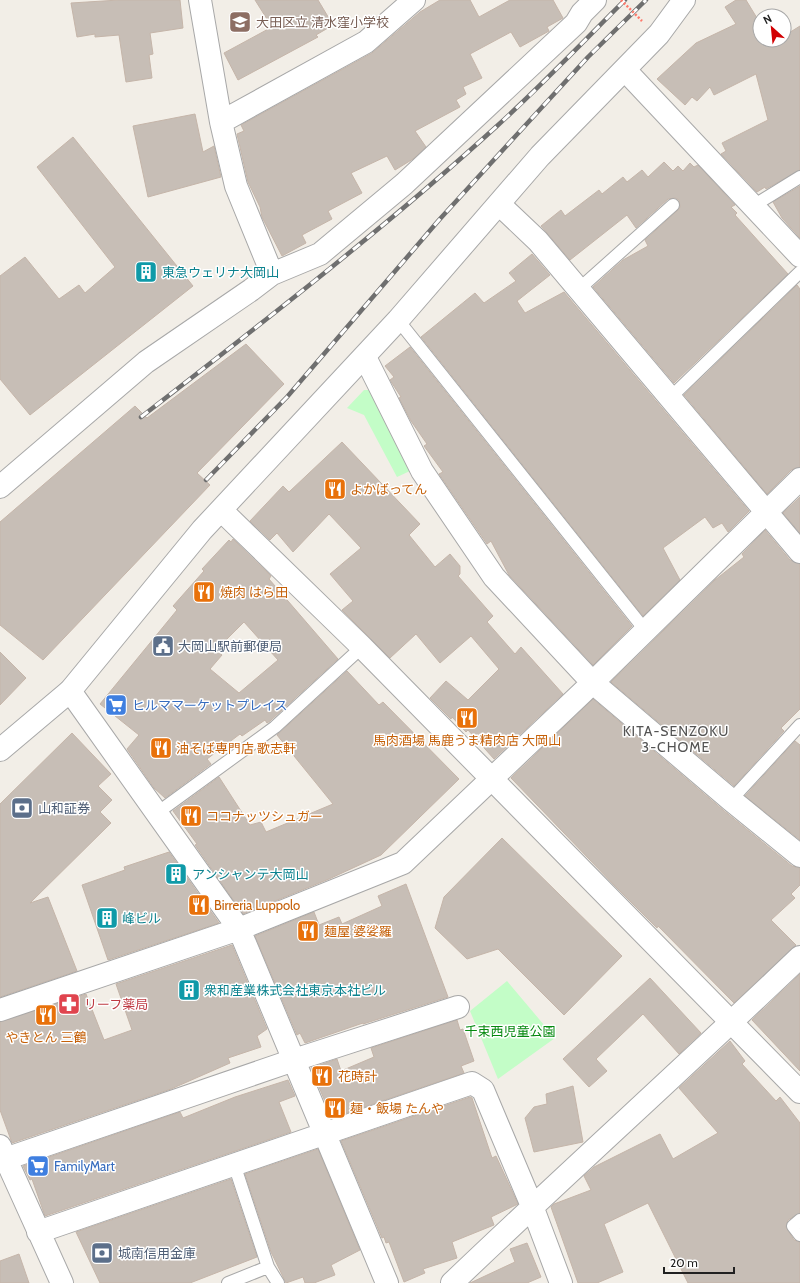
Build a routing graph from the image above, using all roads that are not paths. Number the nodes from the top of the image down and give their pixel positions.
1 (200, 0) edge
2 (414, 0) edge
3 (684, 0) edge
4 (584, 4) edge
5 (625, 70) junction
6 (221, 122) junction
7 (800, 177) edge
8 (499, 204) junction
9 (673, 205) dead end
10 (753, 206) junction
11 (800, 256) edge
12 (800, 272) edge
13 (272, 274) junction
14 (578, 288) junction
15 (398, 320) junction
16 (365, 357) junction
17 (670, 398) junction
18 (800, 478) edge
19 (0, 487) edge
20 (221, 510) junction
21 (767, 512) junction
22 (800, 552) edge
23 (645, 630) junction
24 (362, 647) junction
25 (592, 682) junction
26 (70, 690) junction
27 (800, 725) edge
28 (0, 750) edge
29 (492, 780) junction
30 (731, 800) junction
31 (157, 813) junction
32 (800, 856) edge
33 (239, 929) junction
34 (800, 957) edge
35 (458, 1007) dead end
36 (0, 1010) edge
37 (731, 1023) junction
38 (294, 1060) junction
39 (800, 1092) edge
40 (324, 1133) junction
41 (3, 1152) edge
42 (234, 1164) junction
43 (532, 1206) junction
44 (800, 1220) edge
45 (38, 1232) junction
46 (800, 1235) edge
47 (268, 1267) junction
48 (62, 1283) edge
49 (228, 1283) edge
50 (278, 1283) edge
51 (387, 1283) edge
52 (452, 1283) edge
53 (561, 1283) edge

1 - 6 street
2 - 6 street
3 - 5 street
4 - 13 street
5 - 8 street
5 - 10 street
6 - 13 street
7 - 10 lane
8 - 14 street
8 - 15 street
9 - 14 lane
10 - 11 street
12 - 17 lane
13 - 19 street
14 - 17 street
15 - 16 street
15 - 23 lane
16 - 20 street
16 - 25 street
17 - 21 street
18 - 21 street
20 - 24 street
20 - 26 street
21 - 22 street
21 - 23 street
23 - 25 street
24 - 29 street
24 - 31 lane
25 - 29 street
25 - 30 street
26 - 28 street
26 - 31 street
27 - 30 lane
29 - 33 street
29 - 37 street
30 - 32 street
31 - 33 street
33 - 36 street
33 - 38 street
34 - 37 street
35 - 38 street
37 - 39 street
37 - 43 street
38 - 40 street
38 - 41 street
40 - 42 street
40 - 43 street
40 - 51 street
41 - 45 street
42 - 45 street
42 - 47 lane
43 - 52 street
43 - 53 street
44 - 46 lane
45 - 48 street
47 - 49 lane
47 - 50 lane

